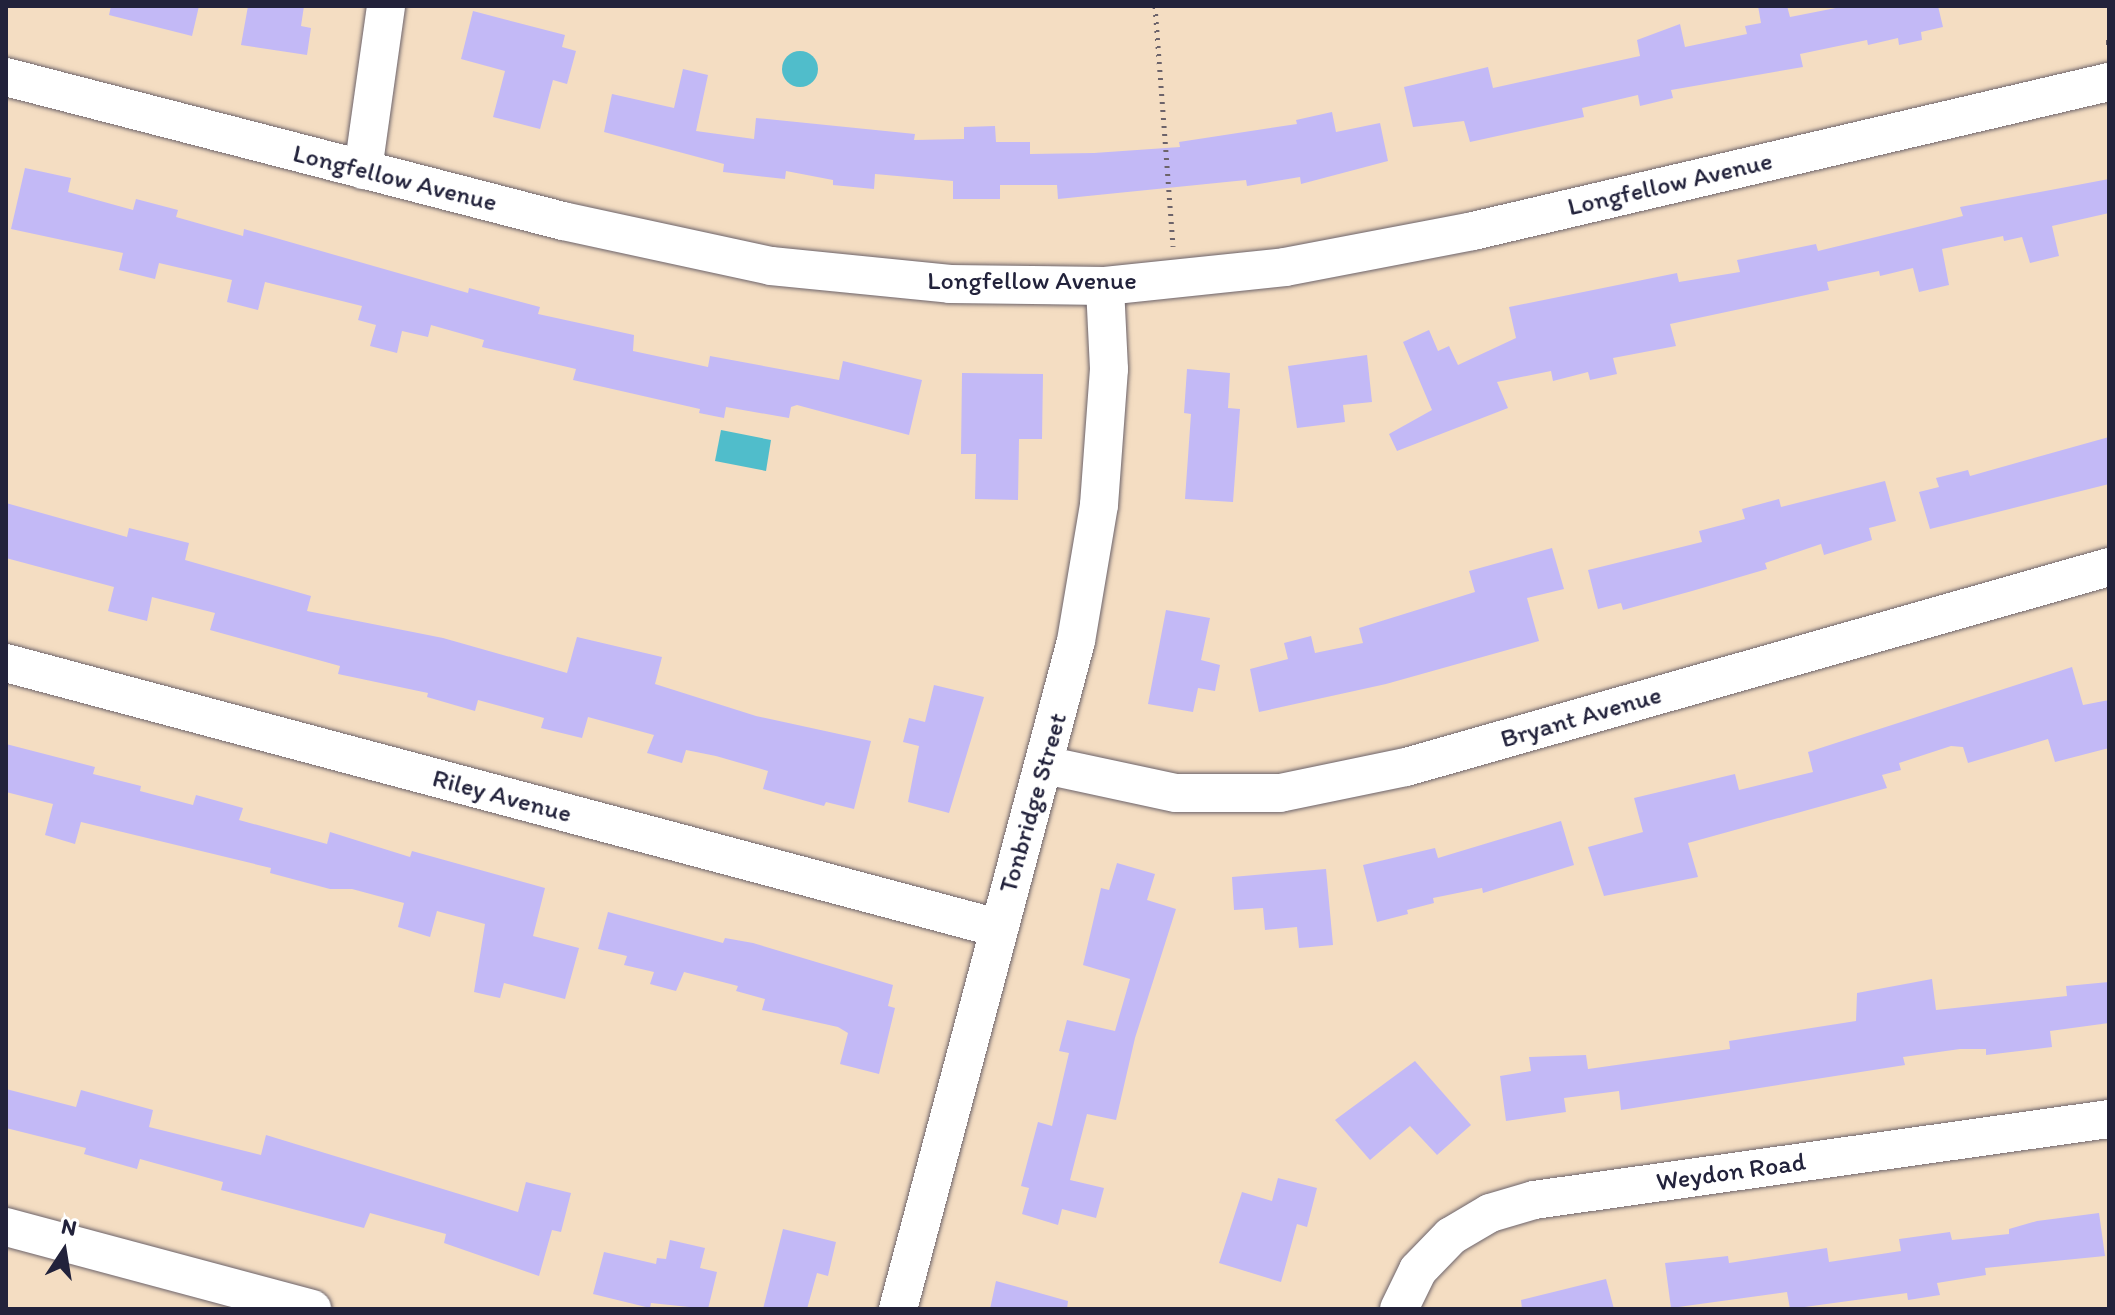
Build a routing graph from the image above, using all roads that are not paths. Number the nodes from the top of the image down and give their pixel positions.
1 (386, 6) edge
2 (6, 77) edge
3 (2109, 82) edge
4 (363, 170) junction
5 (1105, 286) junction
6 (2109, 567) edge
7 (6, 663) edge
8 (1045, 765) junction
9 (998, 928) junction
10 (2109, 1119) edge
11 (6, 1227) edge
12 (312, 1309) edge
13 (898, 1309) edge
14 (1399, 1309) edge

1 - 4 street
2 - 4 street, Longfellow Avenue
3 - 5 street, Longfellow Avenue
4 - 5 street, Longfellow Avenue
5 - 8 street, Tonbridge Street
6 - 8 street, Bryant Avenue
7 - 9 street, Riley Avenue
8 - 9 street, Tonbridge Street
9 - 13 street, Tonbridge Street
10 - 14 street, Weydon Road
11 - 12 street

